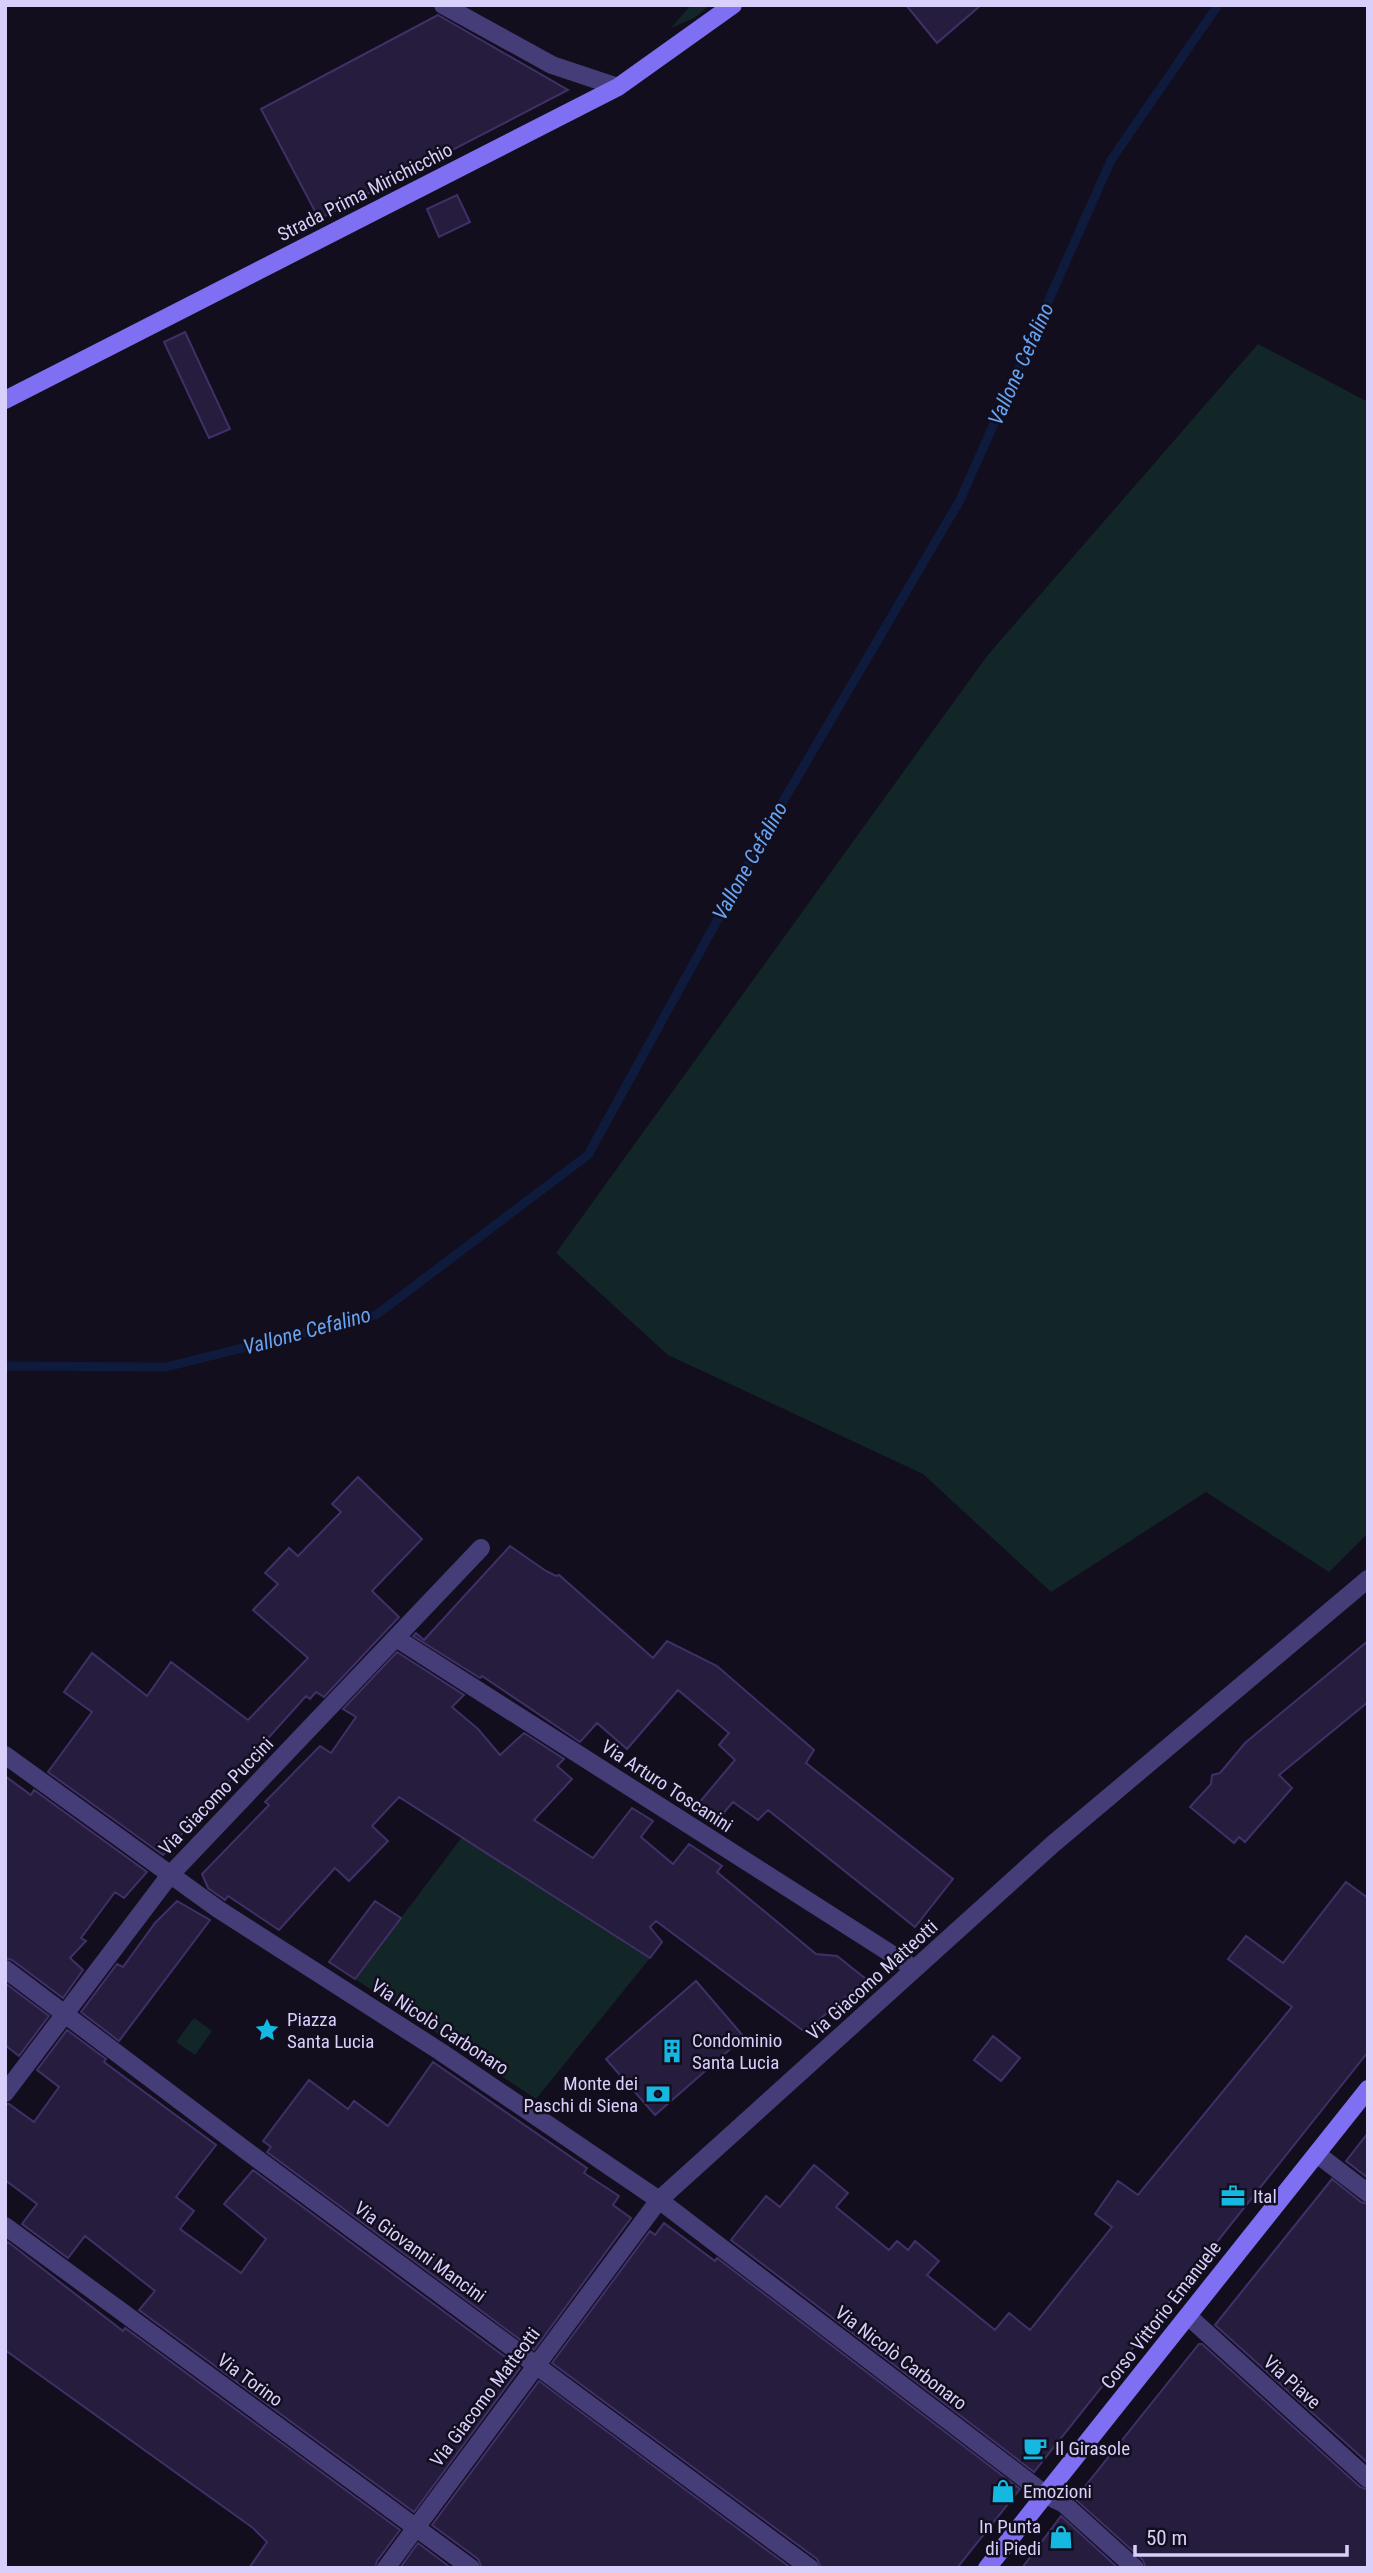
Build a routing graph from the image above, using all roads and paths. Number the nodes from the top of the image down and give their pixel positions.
1 (443, 5) edge
2 (733, 5) edge
3 (618, 87) junction
4 (5, 400) edge
5 (481, 1548) dead end
6 (1368, 1579) edge
7 (396, 1638) junction
8 (5, 1755) edge
9 (170, 1875) junction
10 (5, 1969) edge
11 (915, 1969) junction
12 (65, 2014) junction
13 (1368, 2089) edge
14 (5, 2093) edge
15 (1317, 2154) junction
16 (1368, 2193) edge
17 (659, 2200) junction
18 (5, 2226) edge
19 (1188, 2316) junction
20 (536, 2364) junction
21 (1368, 2479) edge
22 (1046, 2495) junction
23 (415, 2527) junction
24 (386, 2568) edge
25 (471, 2568) edge
26 (810, 2568) edge
27 (987, 2568) edge
28 (1135, 2568) edge

1 - 3 street
2 - 3 main road, Strada Prima Mirichicchio
3 - 4 main road, Strada Prima Mirichicchio
5 - 7 street, Via Giacomo Puccini
6 - 11 street, Via Giacomo Matteotti
7 - 9 street, Via Giacomo Puccini
7 - 11 street, Via Arturo Toscanini
8 - 9 street, Via Nicolò Carbonaro
9 - 12 street, Via Giacomo Puccini
9 - 17 street, Via Nicolò Carbonaro
10 - 12 street, Via Giovanni Mancini
11 - 17 street, Via Giacomo Matteotti
12 - 14 street, Via Giacomo Puccini
12 - 20 street, Via Giovanni Mancini
13 - 15 main road, Corso Vittorio Emanuele
15 - 16 street
15 - 19 main road, Corso Vittorio Emanuele
17 - 20 street, Via Giacomo Matteotti
17 - 22 street, Via Nicolò Carbonaro
18 - 23 street, Via Torino
19 - 21 street, Via Piave
19 - 22 main road, Corso Vittorio Emanuele
20 - 23 street, Via Giacomo Matteotti
20 - 26 street, Via Giovanni Mancini
22 - 27 main road, Corso Vittorio Emanuele
22 - 28 street, Via Nicolò Carbonaro
23 - 24 street, Via Giacomo Matteotti
23 - 25 street, Via Torino

